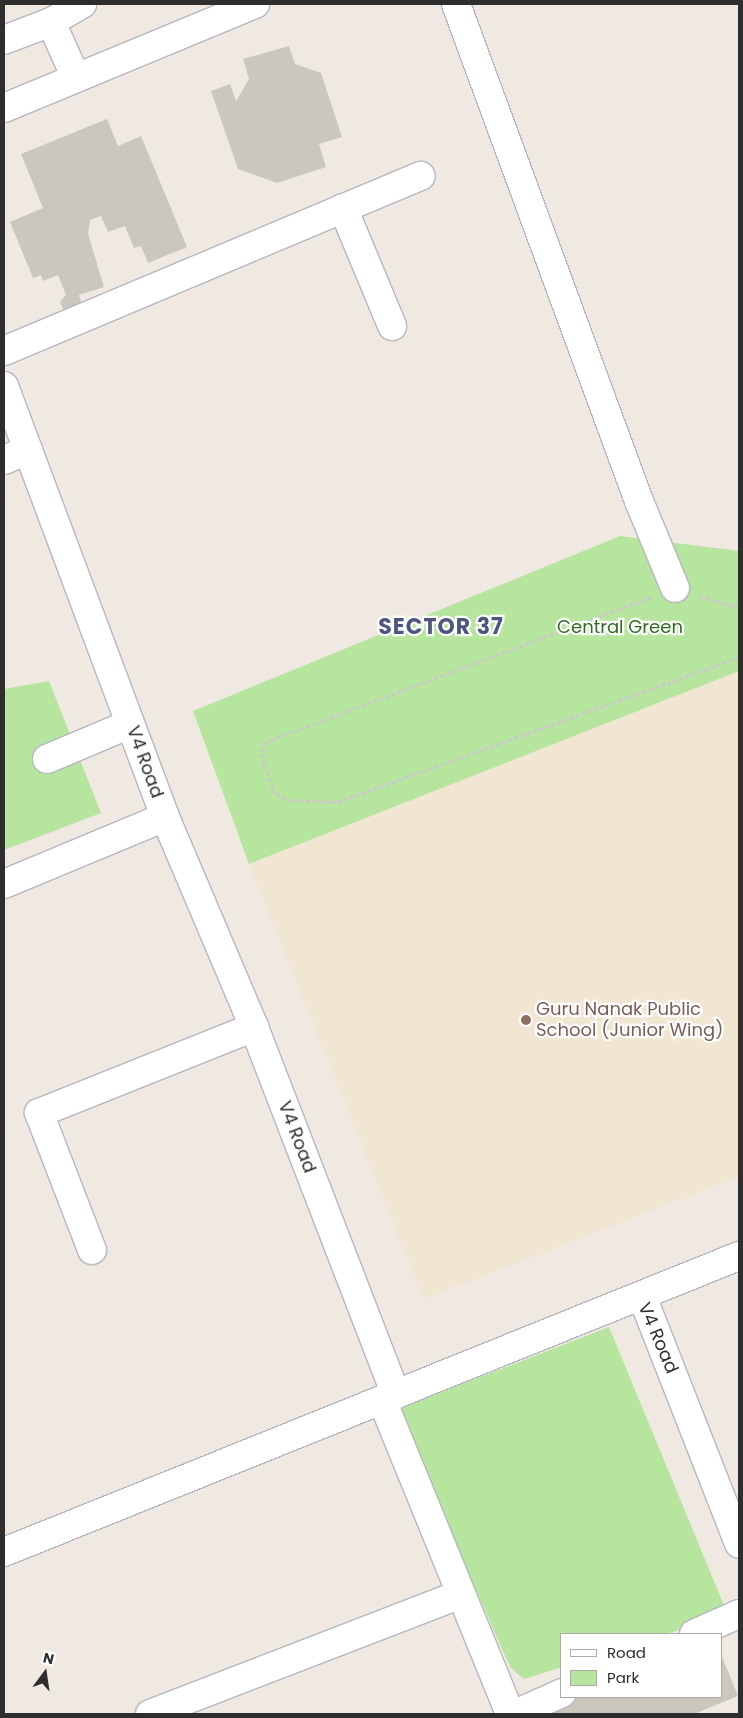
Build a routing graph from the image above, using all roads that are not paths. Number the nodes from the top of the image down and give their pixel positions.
1 (82, 4) edge
2 (255, 4) edge
3 (456, 4) edge
4 (50, 22) junction
5 (4, 40) edge
6 (76, 78) junction
7 (4, 108) edge
8 (421, 176) dead end
9 (344, 208) junction
10 (392, 326) dead end
11 (4, 351) edge
12 (4, 386) edge
13 (10, 423) edge
14 (16, 455) edge
15 (675, 588) road end
16 (130, 724) junction
17 (47, 759) dead end
18 (165, 817) junction
19 (4, 884) edge
20 (254, 1026) junction
21 (92, 1250) dead end
22 (739, 1256) edge
23 (642, 1296) junction
24 (389, 1398) junction
25 (739, 1544) edge
26 (4, 1552) edge
27 (461, 1594) junction
28 (739, 1614) edge
29 (696, 1633) edge
30 (560, 1694) edge
31 (150, 1714) edge
32 (510, 1714) edge
33 (515, 1714) edge

1 - 4 street
2 - 6 street
3 - 15 street
4 - 5 street
4 - 6 street
6 - 7 street
8 - 9 street
9 - 10 street
9 - 11 street
12 - 13 street, V4 Road
13 - 14 street, V4 Road
14 - 16 street, V4 Road
16 - 17 street
16 - 18 street, V4 Road
18 - 19 street
18 - 20 street, V4 Road
20 - 21 street
20 - 24 street, V4 Road
22 - 23 street
23 - 24 street, V4 Road
23 - 25 street, V4 Road
24 - 26 street
24 - 27 street
27 - 31 street
27 - 32 street
28 - 29 street
30 - 33 street

